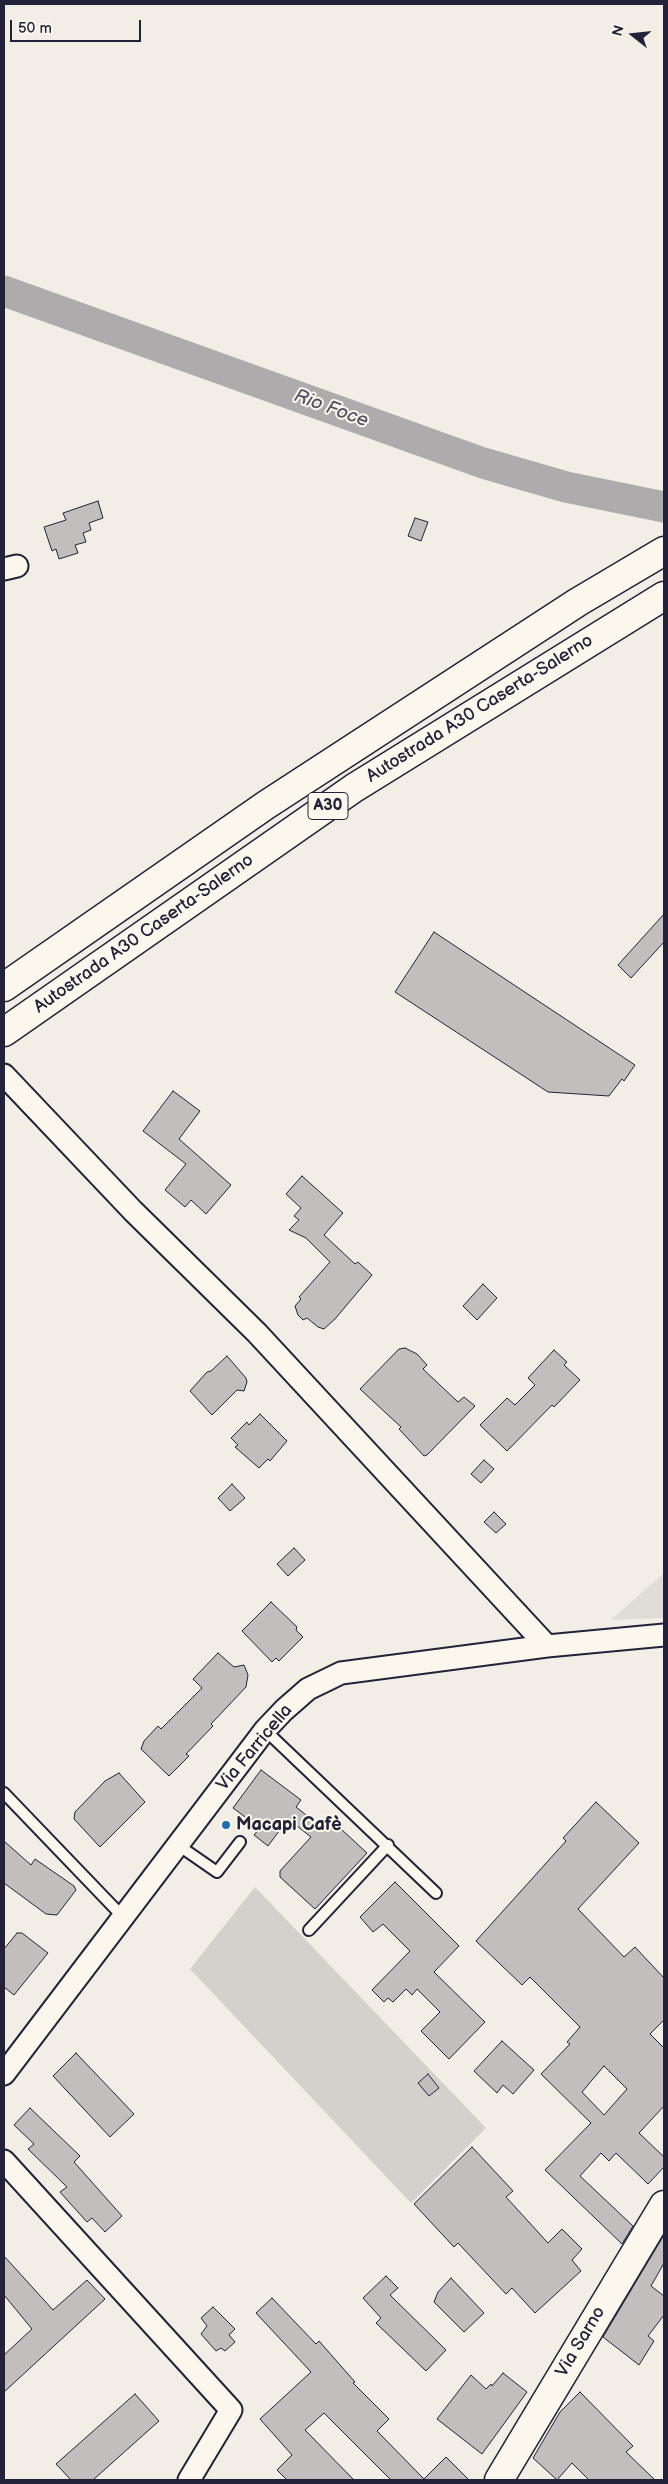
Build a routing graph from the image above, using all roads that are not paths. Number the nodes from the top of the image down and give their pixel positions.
1 (664, 551) edge
2 (664, 596) edge
3 (4, 987) edge
4 (4, 1032) edge
5 (4, 1075) edge
6 (664, 1635) edge
7 (547, 1646) junction
8 (265, 1730) junction
9 (4, 1793) edge
10 (240, 1842) dead end
11 (178, 1845) junction
12 (388, 1846) junction
13 (436, 1893) dead end
14 (123, 1917) junction
15 (309, 1930) dead end
16 (4, 2074) edge
17 (4, 2161) edge
18 (664, 2205) edge
19 (189, 2480) edge
20 (499, 2480) edge

1 - 3 main road, Autostrada A30 Caserta-Salerno / A30
2 - 4 main road, Autostrada A30 Caserta-Salerno / A30
5 - 7 street
6 - 7 street, Via Farricella
7 - 8 street, Via Farricella
8 - 11 street, Via Farricella
8 - 12 lane
9 - 14 lane
10 - 11 lane
11 - 14 street, Via Farricella
12 - 13 lane
12 - 15 lane
14 - 16 street, Via Farricella
17 - 19 street
18 - 20 main road, Via Sarno

